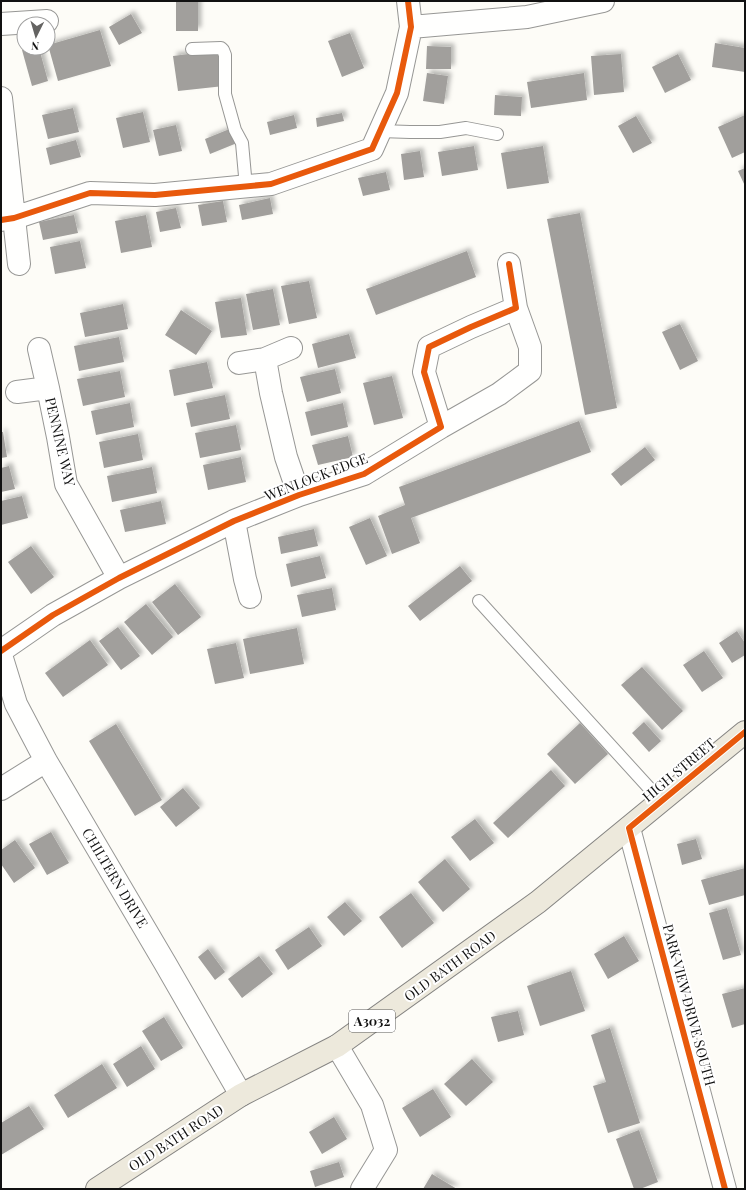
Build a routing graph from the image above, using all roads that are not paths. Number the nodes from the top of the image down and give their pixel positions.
1 (408, 1) edge
2 (603, 1) edge
3 (564, 5) edge
4 (16, 23) edge
5 (1, 24) edge
6 (411, 27) junction
7 (192, 49) dead end
8 (1, 98) edge
9 (380, 131) junction
10 (497, 134) dead end
11 (246, 186) junction
12 (7, 219) edge
13 (19, 264) dead end
14 (510, 264) dead end
15 (516, 308) junction
16 (291, 348) dead end
17 (39, 350) dead end
18 (265, 359) junction
19 (239, 363) dead end
20 (48, 388) junction
21 (17, 392) dead end
22 (441, 427) junction
23 (299, 495) junction
24 (234, 521) junction
25 (119, 578) junction
26 (250, 597) dead end
27 (479, 601) dead end
28 (1, 651) edge
29 (1, 655) edge
30 (745, 732) edge
31 (46, 760) junction
32 (1, 789) edge
33 (661, 801) junction
34 (629, 828) junction
35 (337, 1046) junction
36 (241, 1095) junction
37 (97, 1189) edge
38 (362, 1189) edge
39 (725, 1189) edge

1 - 6 street
2 - 3 street
3 - 6 street
4 - 5 street
6 - 9 street
7 - 11 lane
8 - 12 street
9 - 10 lane
9 - 11 street
11 - 12 street
12 - 13 street
14 - 15 street, WENLOCK EDGE
15 - 22 street, WENLOCK EDGE
15 - 22 street
16 - 18 street
17 - 20 street, PENNINE WAY
18 - 19 street
18 - 23 street
20 - 21 street, PENNINE WAY
20 - 25 street, PENNINE WAY
22 - 23 street, WENLOCK EDGE
23 - 24 street, WENLOCK EDGE
24 - 25 street, WENLOCK EDGE
24 - 26 street
25 - 28 street, WENLOCK EDGE
27 - 33 lane
29 - 31 street, CHILTERN DRIVE
30 - 33 main road, HIGH STREET / A3032
31 - 32 street
31 - 36 street, CHILTERN DRIVE
33 - 34 main road, HIGH STREET / A3032
34 - 35 main road, OLD BATH ROAD / A3032
34 - 39 street, PARK VIEW DRIVE SOUTH
35 - 36 main road, OLD BATH ROAD / A3032
35 - 38 street
36 - 37 main road, OLD BATH ROAD / A3032

